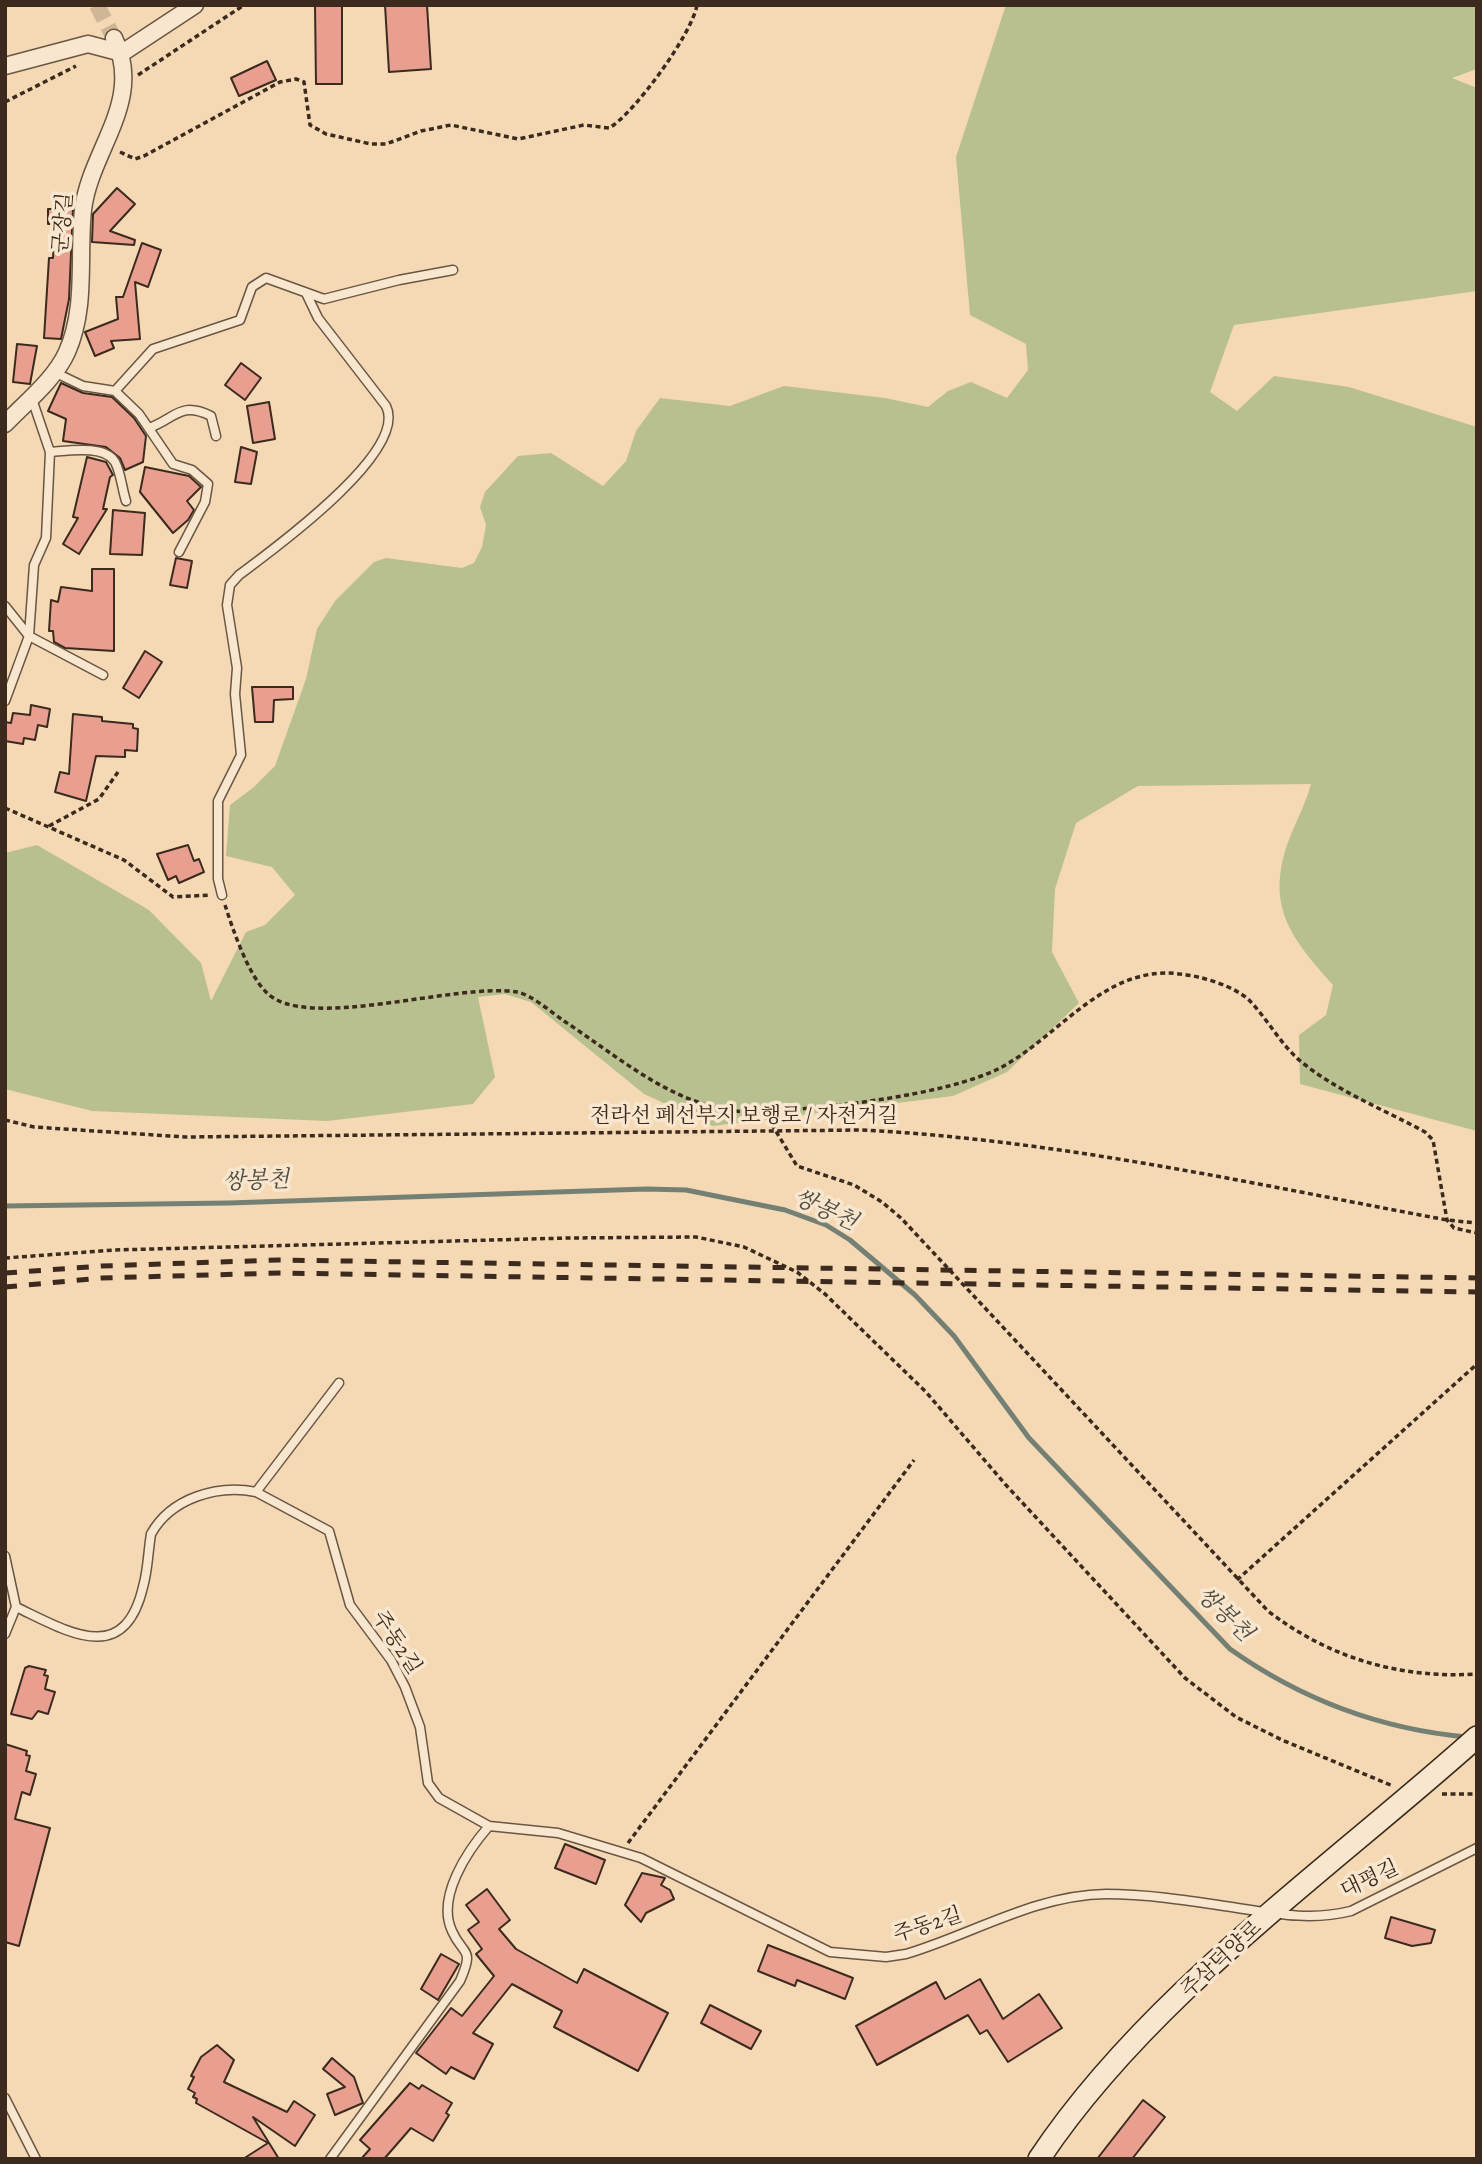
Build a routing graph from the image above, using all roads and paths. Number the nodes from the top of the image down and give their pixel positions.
1 (195, 5) edge
2 (244, 5) edge
3 (697, 5) edge
4 (114, 38) tunnel mouth
5 (122, 54) junction
6 (83, 62) dead end
7 (5, 66) edge
8 (121, 86) junction
9 (5, 102) edge
10 (105, 145) junction
11 (453, 270) dead end
12 (306, 293) junction
13 (54, 372) junction
14 (115, 391) junction
15 (31, 396) junction
16 (5, 424) edge
17 (149, 428) junction
18 (216, 436) dead end
19 (50, 452) junction
20 (125, 501) dead end
21 (179, 552) dead end
22 (5, 606) edge
23 (29, 636) junction
24 (103, 675) dead end
25 (5, 701) edge
26 (118, 772) dead end
27 (5, 808) edge
28 (48, 826) junction
29 (222, 895) junction
30 (760, 1112) junction
31 (5, 1120) edge
32 (775, 1131) junction
33 (1447, 1220) junction
34 (1477, 1223) edge
35 (1477, 1233) edge
36 (5, 1258) edge
37 (1477, 1364) edge
38 (339, 1383) dead end
39 (914, 1460) dead end
40 (256, 1492) junction
41 (5, 1556) edge
42 (1237, 1580) junction
43 (16, 1606) junction
44 (5, 1634) edge
45 (1477, 1674) edge
46 (1477, 1737) edge
47 (1420, 1788) junction
48 (1477, 1794) edge
49 (489, 1826) junction
50 (1477, 1848) edge
51 (622, 1851) junction
52 (1271, 1914) junction
53 (5, 2098) edge
54 (36, 2159) edge
55 (330, 2159) edge
56 (1040, 2159) edge

1 - 5 street
2 - 8 path
3 - 10 path
4 - 5 street, 군장길
5 - 7 street
5 - 8 street, 군장길
6 - 9 path
8 - 10 street, 군장길
10 - 13 street, 군장길
11 - 12 lane
12 - 14 lane
12 - 29 lane
13 - 14 lane
13 - 15 street, 군장길
14 - 17 lane
15 - 16 street, 군장길
15 - 19 lane
17 - 18 lane
17 - 21 lane
19 - 20 lane
19 - 23 lane
22 - 23 lane
23 - 24 lane
23 - 25 lane
26 - 28 path
27 - 28 path
28 - 29 path
29 - 30 path
30 - 32 path
30 - 33 path
31 - 32 path, 전라선 폐선부지 보행로 / 자전거길
32 - 33 path, 전라선 폐선부지 보행로 / 자전거길
32 - 42 path
33 - 34 path, 전라선 폐선부지 보행로 / 자전거길
33 - 35 path
36 - 47 path
37 - 42 path
38 - 40 lane
39 - 51 path
40 - 43 lane, 주동2길
40 - 49 lane, 주동2길
41 - 43 lane
42 - 45 path
43 - 44 lane
46 - 47 street, 주삼덕양로
47 - 48 path
47 - 52 street, 주삼덕양로
49 - 51 lane, 주동2길
49 - 55 lane
50 - 52 lane, 대평길
51 - 52 lane, 주동2길
52 - 56 street, 주삼덕양로
53 - 54 lane

